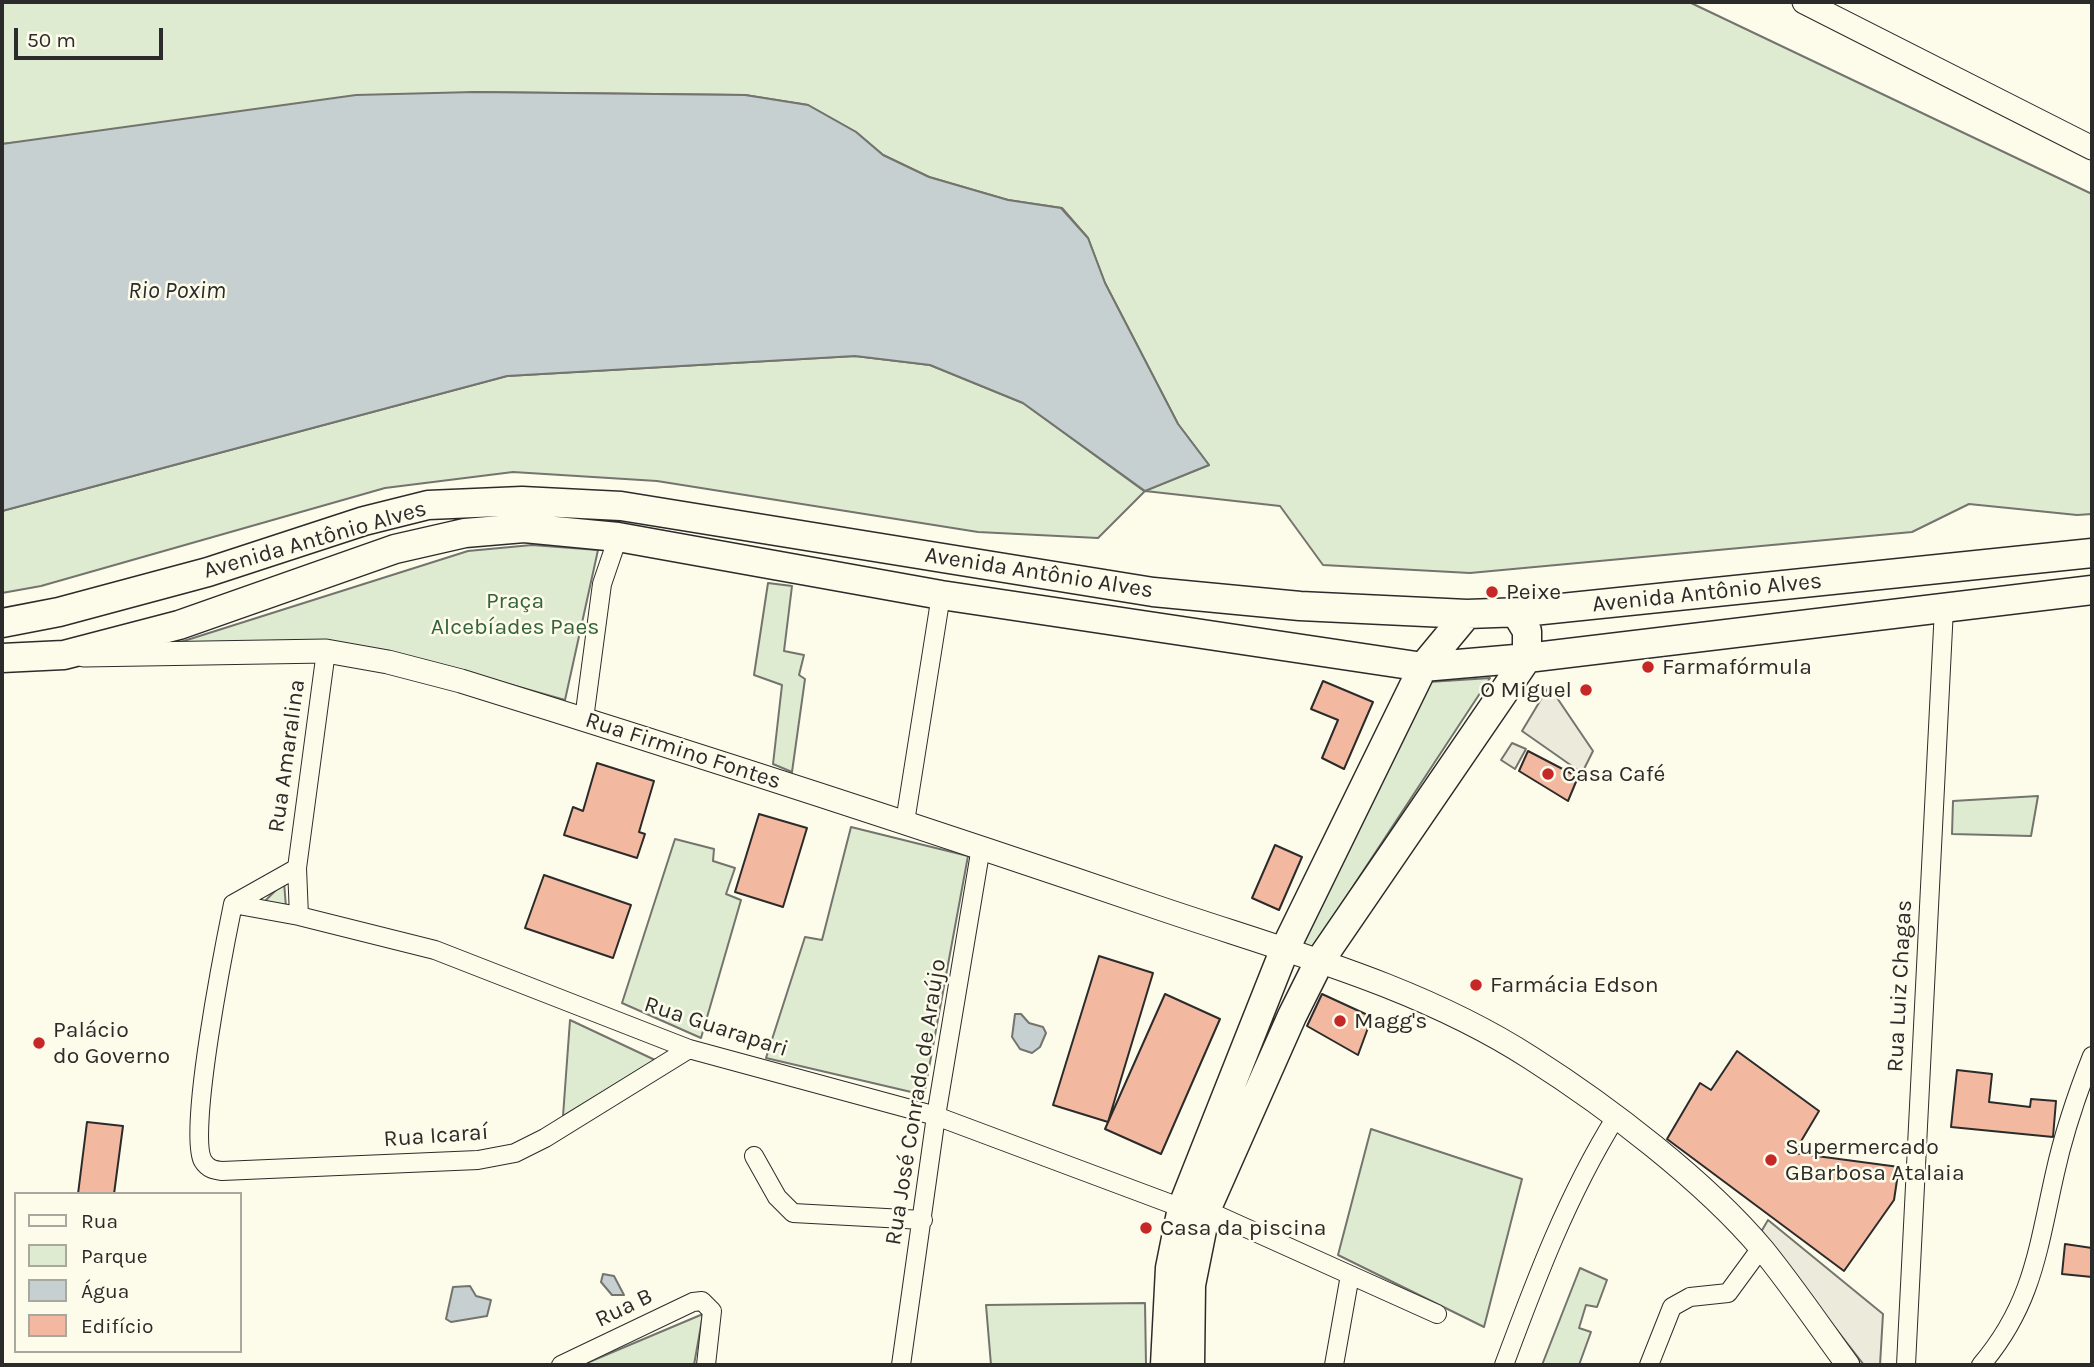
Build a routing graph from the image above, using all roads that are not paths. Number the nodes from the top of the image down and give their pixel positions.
1 (1804, 2) edge
2 (2092, 148) edge
3 (618, 537) junction
4 (2092, 552) edge
5 (2092, 590) edge
6 (941, 595) junction
7 (1944, 608) junction
8 (1516, 613) junction
9 (1467, 614) junction
10 (2, 623) edge
11 (326, 650) junction
12 (64, 655) junction
13 (2, 658) edge
14 (1527, 659) junction
15 (1423, 667) junction
16 (584, 719) junction
17 (905, 822) junction
18 (981, 847) junction
19 (297, 868) junction
20 (233, 904) junction
21 (299, 916) junction
22 (1284, 951) junction
23 (1319, 962) junction
24 (689, 1049) junction
25 (2092, 1056) edge
26 (936, 1116) junction
27 (1616, 1117) junction
28 (754, 1156) dead end
29 (1194, 1209) junction
30 (923, 1220) junction
31 (1761, 1248) junction
32 (1350, 1275) junction
33 (1437, 1314) dead end
34 (561, 1365) edge
35 (706, 1365) edge
36 (901, 1365) edge
37 (1165, 1365) edge
38 (1190, 1365) edge
39 (1334, 1365) edge
40 (1504, 1365) edge
41 (1649, 1365) edge
42 (1848, 1365) edge
43 (1906, 1365) edge
44 (1981, 1365) edge

1 - 2 street
3 - 6 main road, Avenida Antônio Alves
3 - 12 main road, Avenida Antônio Alves
3 - 16 street
4 - 8 main road, Avenida Antônio Alves
5 - 7 main road, Avenida Antônio Alves
6 - 15 main road, Avenida Antônio Alves
6 - 17 street
7 - 14 main road, Avenida Antônio Alves
7 - 43 street, Rua Luiz Chagas
8 - 9 main road, Avenida Antônio Alves
8 - 14 main road
9 - 10 main road, Avenida Antônio Alves
9 - 15 main road
11 - 12 street, Rua Firmino Fontes
11 - 16 street, Rua Firmino Fontes
11 - 19 street, Rua Amaralina
12 - 13 main road, Avenida Antônio Alves
14 - 15 main road, Avenida Antônio Alves
14 - 23 main road
15 - 22 main road
16 - 17 street, Rua Firmino Fontes
17 - 18 street, Rua Firmino Fontes
18 - 22 street, Rua Firmino Fontes
18 - 26 street, Rua José Conrado de Araújo
19 - 20 street, Rua Amaralina
19 - 21 street, Rua Amaralina
20 - 21 street, Rua Guarapari
20 - 24 street, Rua Icaraí
21 - 24 street, Rua Guarapari
22 - 23 street, Rua Firmino Fontes
22 - 29 main road
23 - 27 street, Rua Firmino Fontes
23 - 29 main road
24 - 26 street, Rua Guarapari
25 - 44 street
26 - 29 street, Rua Guarapari
26 - 30 street, Rua José Conrado de Araújo
27 - 31 street, Rua Firmino Fontes
27 - 40 street
28 - 30 street
29 - 32 street, Rua Guarapari
29 - 37 main road
29 - 38 main road
30 - 36 street, Rua José Conrado de Araújo
31 - 41 street
31 - 42 street, Rua Firmino Fontes
32 - 33 street, Rua Guarapari
32 - 39 street
34 - 35 street, Rua B

